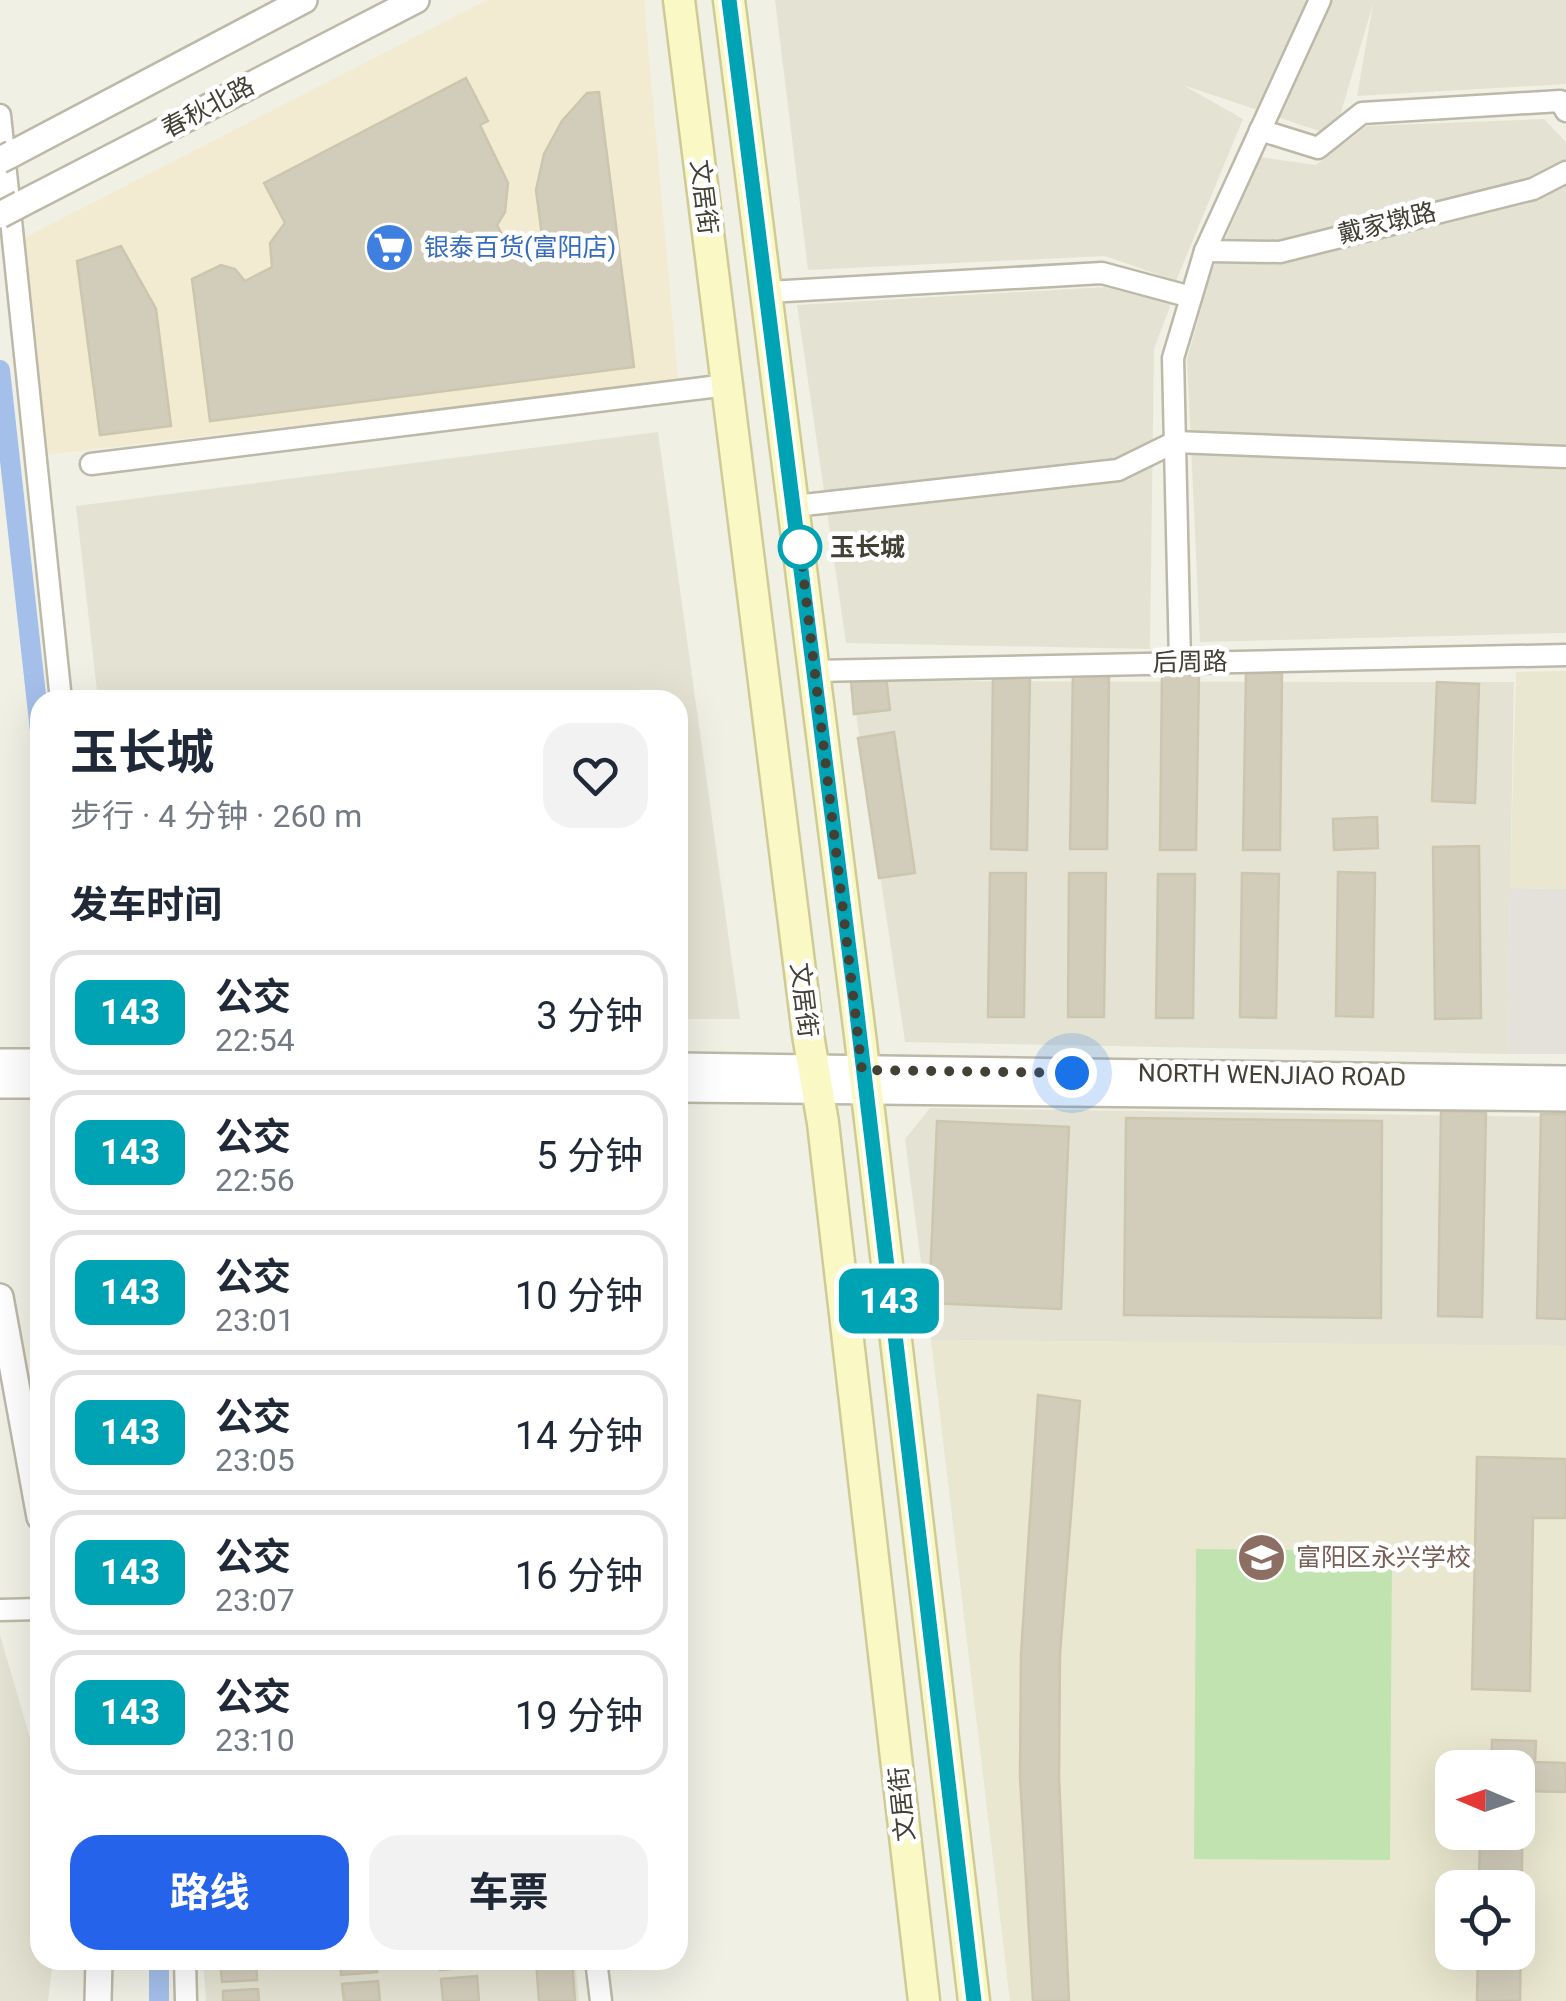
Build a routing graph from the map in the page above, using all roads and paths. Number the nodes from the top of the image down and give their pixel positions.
1 (304, 0) edge
2 (416, 0) edge
3 (1320, 0) edge
4 (729, 2) edge
5 (682, 6) edge
6 (377, 8) edge
7 (1566, 111) edge
8 (0, 114) edge
9 (1260, 130) junction
10 (6, 157) edge
11 (1566, 172) edge
12 (10, 210) edge
13 (1205, 250) junction
14 (768, 292) junction
15 (1191, 296) junction
16 (727, 385) junction
17 (1175, 442) junction
18 (1566, 457) edge
19 (91, 464) dead end
20 (795, 506) junction
21 (1566, 655) edge
22 (1180, 662) junction
23 (815, 671) junction
24 (59, 690) edge
25 (0, 1062) edge
26 (30, 1062) edge
27 (688, 1067) edge
28 (816, 1080) junction
29 (1566, 1080) edge
30 (863, 1081) junction
31 (30, 1085) edge
32 (0, 1086) edge
33 (688, 1088) edge
34 (1566, 1098) edge
35 (0, 1298) edge
36 (30, 1463) edge
37 (30, 1609) edge
38 (0, 1610) edge
39 (99, 1970) edge
40 (185, 1970) edge
41 (597, 1970) edge
42 (98, 2001) edge
43 (186, 2001) edge
44 (601, 2001) edge
45 (924, 2001) edge
46 (974, 2001) edge

1 - 10 street, 春秋北路
2 - 6 street, 春秋北路
3 - 9 street
4 - 14 main road, 文居街
5 - 16 main road, 文居街
6 - 12 street, 春秋北路
7 - 9 street
8 - 24 street
9 - 13 street
11 - 13 street, 戴家墩路
13 - 15 street
14 - 15 street
14 - 20 main road, 文居街
15 - 17 street
16 - 19 street
16 - 28 main road, 文居街
17 - 18 street
17 - 20 street
17 - 22 street
20 - 23 main road, 文居街
21 - 22 street, 后周路
22 - 23 street, 后周路
23 - 30 main road, 文居街
25 - 26 street
27 - 28 street, NORTH WENJIAO ROAD
28 - 30 street, NORTH WENJIAO ROAD
28 - 33 street, NORTH WENJIAO ROAD
28 - 45 main road, 文居街
29 - 30 street, NORTH WENJIAO ROAD
30 - 34 street, NORTH WENJIAO ROAD
30 - 46 main road, 文居街
31 - 32 street
35 - 36 street
37 - 38 street
39 - 42 street
40 - 43 street
41 - 44 street

